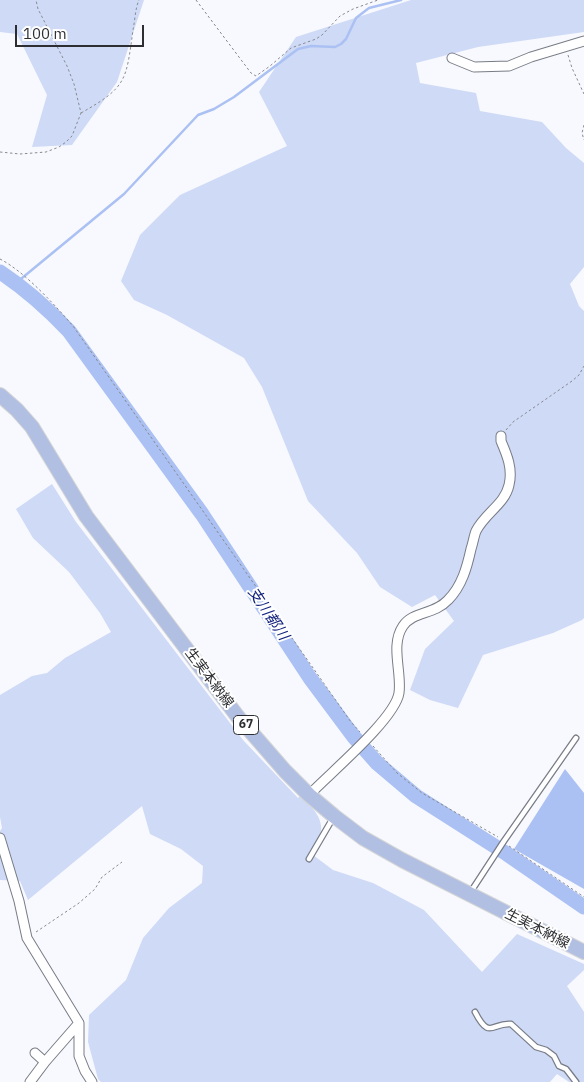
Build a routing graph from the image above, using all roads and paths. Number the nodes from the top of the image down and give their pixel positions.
1 (36, 0) edge
2 (140, 0) edge
3 (196, 0) edge
4 (378, 0) edge
5 (372, 1) edge
6 (584, 41) edge
7 (566, 47) junction
8 (452, 58) dead end
9 (584, 94) edge
10 (81, 113) junction
11 (584, 125) edge
12 (584, 140) edge
13 (0, 152) edge
14 (0, 259) edge
15 (584, 366) edge
16 (0, 396) edge
17 (501, 436) joint
18 (576, 738) dead end
19 (365, 740) junction
20 (309, 795) junction
21 (334, 816) junction
22 (0, 838) edge
23 (504, 841) junction
24 (309, 859) dead end
25 (122, 862) dead end
26 (470, 895) junction
27 (584, 898) edge
28 (27, 938) junction
29 (584, 952) edge
30 (475, 1012) dead end
31 (78, 1023) junction
32 (35, 1053) dead end
33 (45, 1062) junction
34 (30, 1082) edge
35 (92, 1082) edge
36 (576, 1082) edge

1 - 10 path
2 - 10 path
3 - 5 path
4 - 5 path
6 - 7 street
7 - 8 street
7 - 9 path
10 - 13 path
11 - 12 path
14 - 19 path
15 - 17 path
16 - 20 main road, 生実本納線 / 67
17 - 19 street
18 - 23 lane
19 - 20 street
19 - 23 path
20 - 21 main road, 生実本納線 / 67
21 - 24 lane
21 - 26 main road, 生実本納線 / 67
22 - 28 street
23 - 26 lane
23 - 27 path
25 - 28 path
26 - 29 main road, 生実本納線 / 67
28 - 31 street
30 - 36 lane
31 - 33 street
31 - 35 street
32 - 33 street
33 - 34 street

